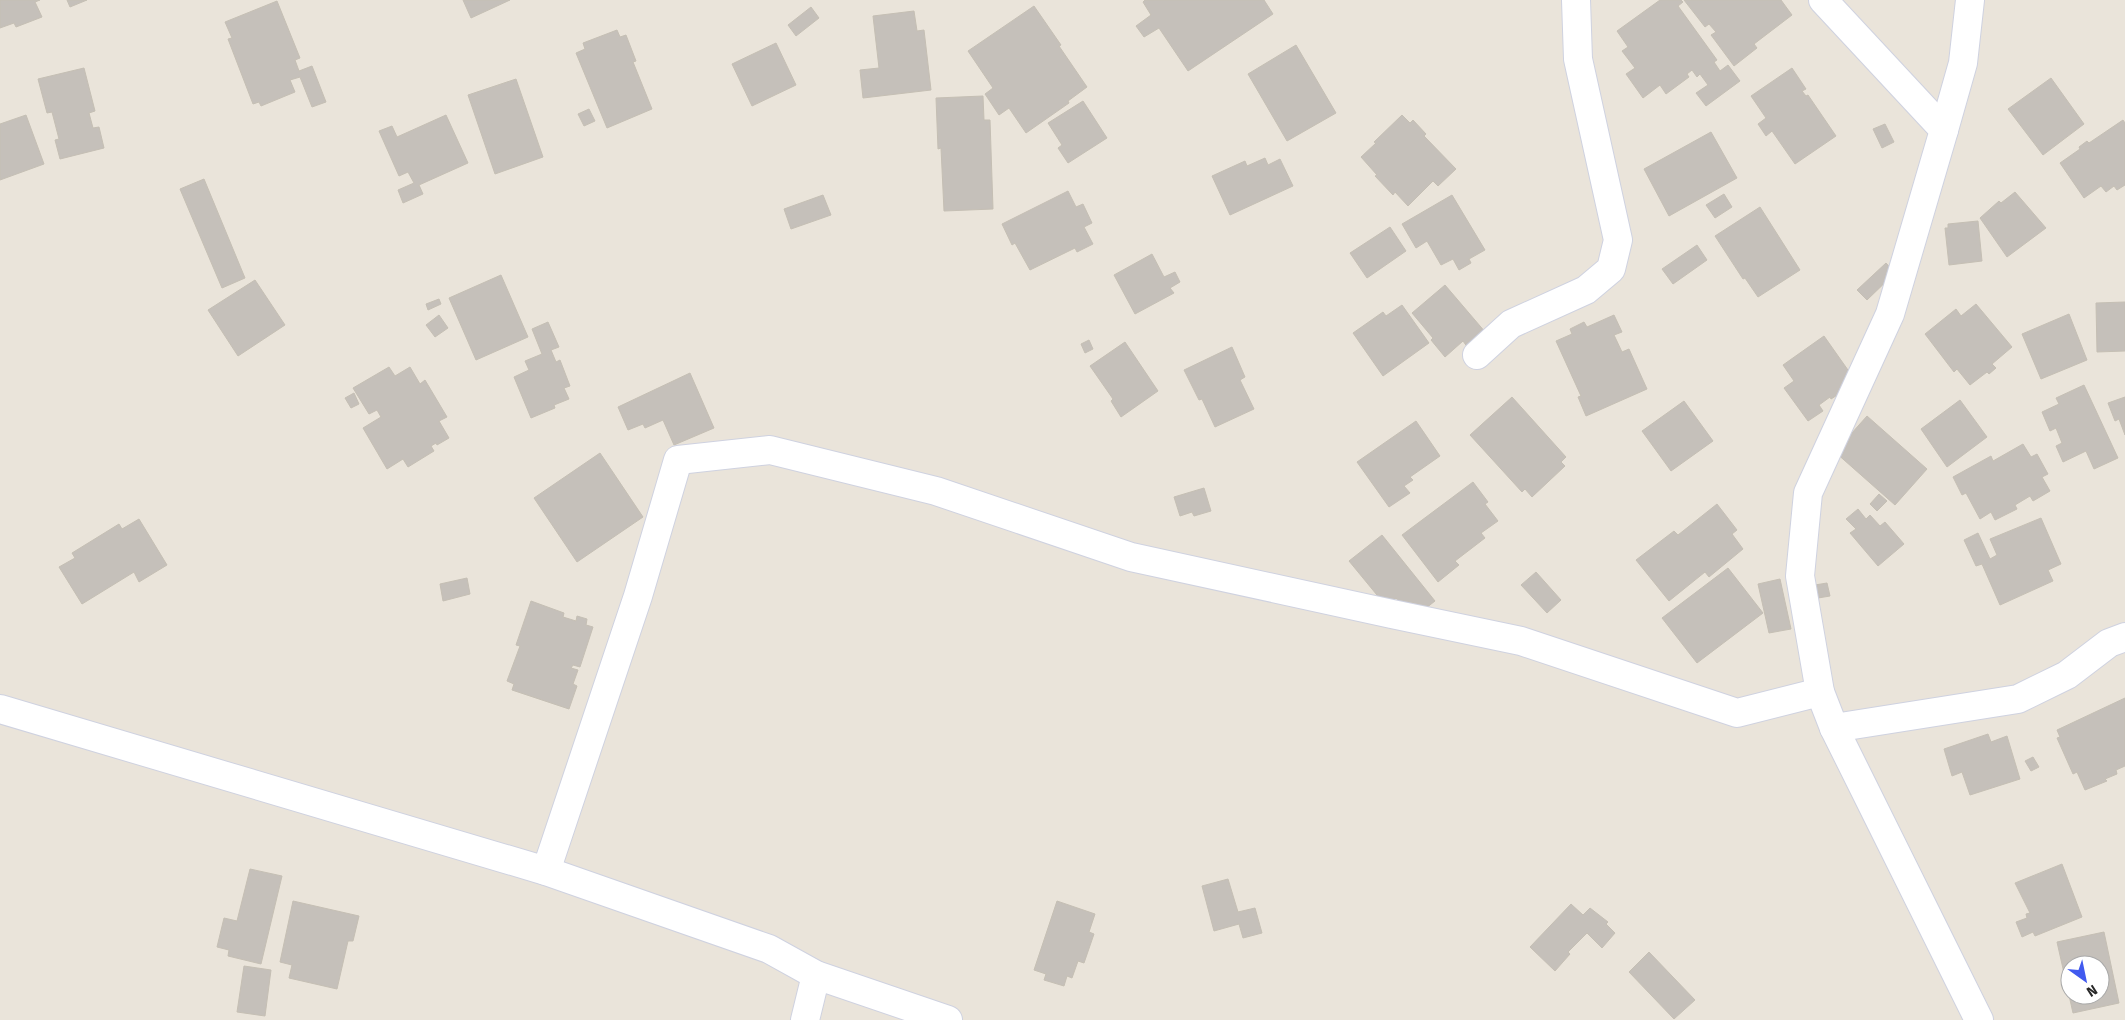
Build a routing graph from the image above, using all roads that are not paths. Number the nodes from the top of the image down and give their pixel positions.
1 (1576, 0) edge
2 (1823, 0) edge
3 (1970, 0) edge
4 (1944, 130) junction
5 (1477, 355) dead end
6 (2125, 637) edge
7 (1820, 692) junction
8 (0, 709) edge
9 (1834, 728) junction
10 (546, 871) junction
11 (816, 975) junction
12 (805, 1020) edge
13 (948, 1020) edge
14 (1979, 1020) edge

1 - 5 street
2 - 4 street
3 - 4 street
4 - 7 street
6 - 9 street
7 - 9 street
7 - 10 street
8 - 10 street
9 - 14 street
10 - 11 street
11 - 12 street
11 - 13 street

